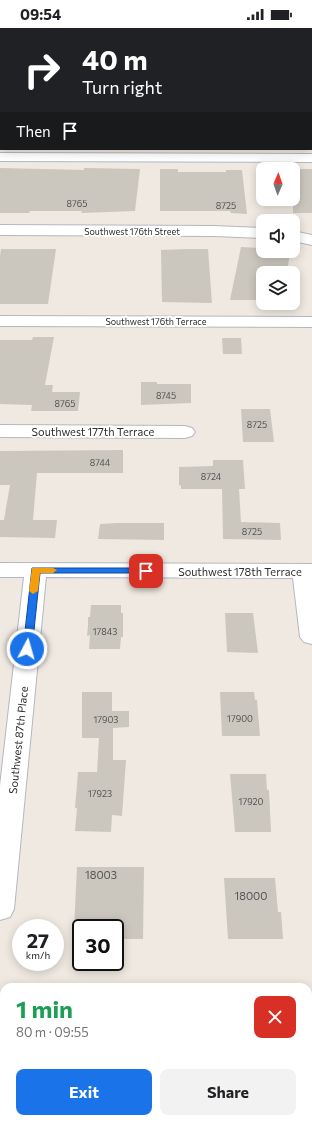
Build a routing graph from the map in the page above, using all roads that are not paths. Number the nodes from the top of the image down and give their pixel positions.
1 (0, 157) edge
2 (312, 158) edge
3 (0, 230) edge
4 (256, 233) edge
5 (300, 237) edge
6 (312, 240) edge
7 (0, 321) edge
8 (312, 322) edge
9 (0, 431) edge
10 (185, 432) dead end
11 (0, 570) edge
12 (36, 570) junction
13 (308, 571) edge
14 (312, 637) edge
15 (0, 910) edge

1 - 2 street
3 - 4 street, Southwest 176th Street
5 - 6 street
7 - 8 street, Southwest 176th Terrace
9 - 10 street, Southwest 177th Terrace
11 - 12 street, Southwest 178th Terrace
12 - 13 street, Southwest 178th Terrace
12 - 15 street, Southwest 87th Place
13 - 14 street

